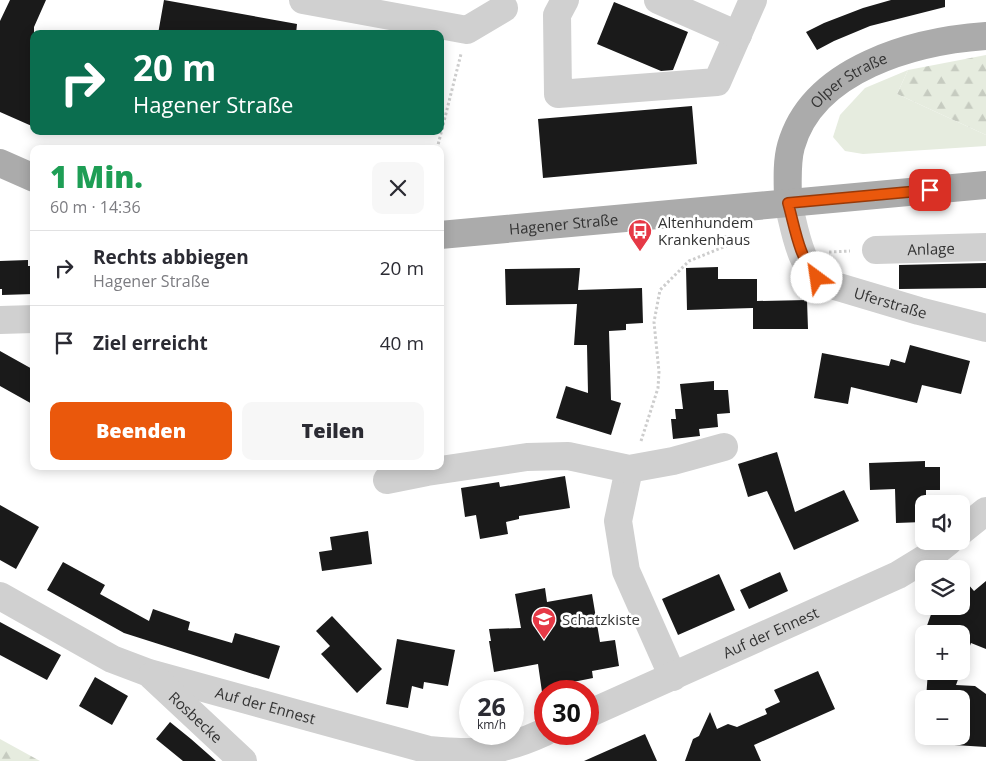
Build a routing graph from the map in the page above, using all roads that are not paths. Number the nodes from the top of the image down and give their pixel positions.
1 (303, 0) edge
2 (475, 0) edge
3 (565, 0) edge
4 (658, 0) edge
5 (753, 0) edge
6 (504, 8) dead end
7 (467, 30) junction
8 (738, 35) junction
9 (986, 36) edge
10 (0, 163) edge
11 (30, 176) edge
12 (986, 185) edge
13 (788, 203) junction
14 (444, 235) edge
15 (986, 247) edge
16 (876, 250) road end
17 (30, 319) edge
18 (0, 320) edge
19 (986, 328) edge
20 (724, 447) dead end
21 (444, 469) edge
22 (629, 469) junction
23 (440, 470) edge
24 (387, 480) dead end
25 (986, 511) edge
26 (970, 524) edge
27 (939, 550) edge
28 (0, 596) edge
29 (149, 674) junction
30 (674, 677) junction
31 (599, 709) edge
32 (534, 737) edge
33 (244, 761) edge

1 - 7 street
2 - 7 street
3 - 8 street
4 - 8 street
5 - 8 street
6 - 7 street
9 - 13 main road, Olper Straße
10 - 11 main road
12 - 13 main road, Hagener Straße
13 - 14 main road, Hagener Straße
13 - 19 street, Uferstraße
15 - 16 street, Anlage
17 - 18 street
20 - 22 street
21 - 22 street
22 - 30 street
23 - 24 street
25 - 26 street
27 - 30 street, Auf der Ennest
28 - 29 street, Auf der Ennest
29 - 32 street, Auf der Ennest
29 - 33 street, Rosbecke
30 - 31 street, Auf der Ennest

